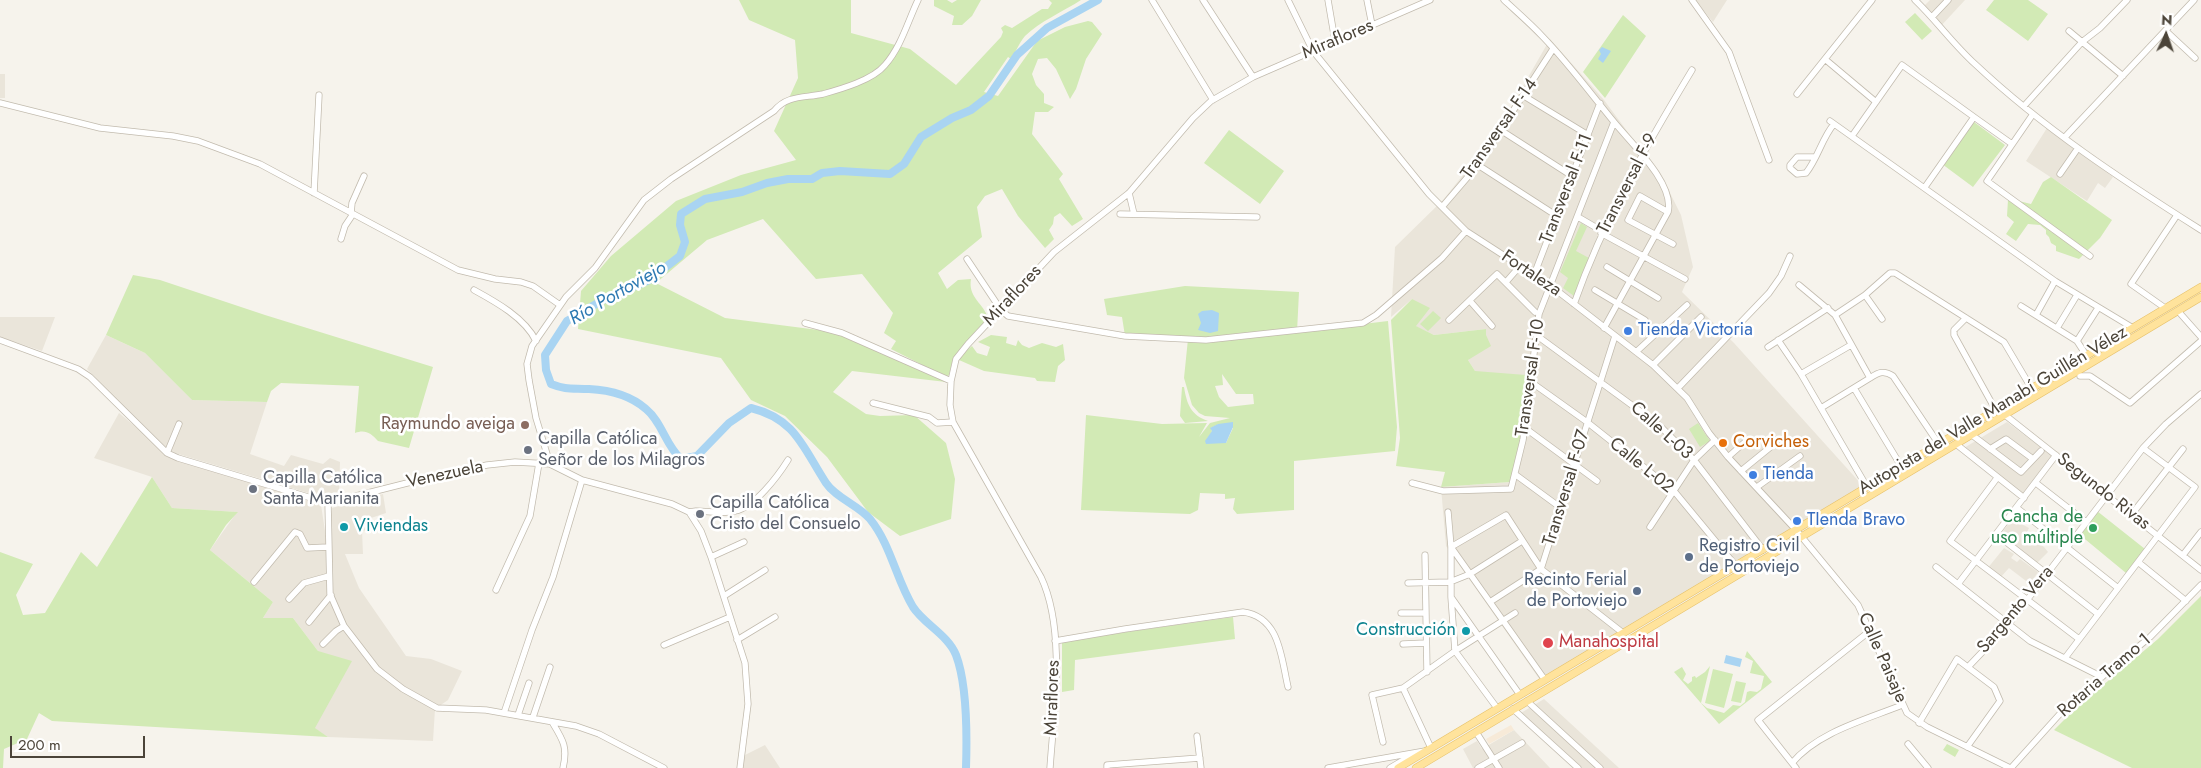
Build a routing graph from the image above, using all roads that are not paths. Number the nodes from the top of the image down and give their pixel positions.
1 (918, 0) edge
2 (1152, 0) edge
3 (1203, 0) edge
4 (1288, 0) edge
5 (1328, 0) edge
6 (1367, 0) edge
7 (1430, 0) edge
8 (1504, 0) edge
9 (1692, 0) edge
10 (1872, 0) edge
11 (1915, 0) edge
12 (1948, 0) edge
13 (2127, 0) edge
14 (2194, 0) edge
15 (1932, 17) junction
16 (1372, 26) junction
17 (2069, 31) dead end
18 (2166, 31) junction
19 (1335, 41) junction
20 (2082, 42) junction
21 (1553, 49) junction
22 (1313, 51) junction
23 (2195, 58) dead end
24 (1826, 60) junction
25 (1692, 70) dead end
26 (2123, 76) junction
27 (1253, 77) junction
28 (1797, 94) dead end
29 (318, 95) dead end
30 (1524, 96) junction
31 (1213, 100) junction
32 (1876, 102) junction
33 (0, 103) edge
34 (1600, 103) junction
35 (2024, 106) junction
36 (2033, 114) junction
37 (1974, 117) junction
38 (1614, 122) junction
39 (1502, 131) junction
40 (1588, 136) junction
41 (1852, 136) junction
42 (2065, 137) junction
43 (2012, 144) junction
44 (2078, 148) junction
45 (1641, 154) junction
46 (1815, 157) dead end
47 (1769, 160) dead end
48 (1478, 165) junction
49 (2060, 174) dead end
50 (364, 176) dead end
51 (1572, 176) junction
52 (1925, 187) junction
53 (314, 193) junction
54 (1129, 193) junction
55 (1442, 207) junction
56 (1668, 212) junction
57 (352, 213) junction
58 (1120, 214) dead end
59 (1134, 214) junction
60 (2177, 214) junction
61 (1557, 216) junction
62 (1257, 217) dead end
63 (1578, 217) junction
64 (2201, 230) edge
65 (1466, 231) junction
66 (1602, 232) junction
67 (1656, 234) junction
68 (342, 239) dead end
69 (1673, 244) dead end
70 (1790, 256) dead end
71 (2090, 256) dead end
72 (1644, 257) junction
73 (968, 259) dead end
74 (1520, 266) junction
75 (1607, 266) dead end
76 (1534, 275) junction
77 (1685, 279) dead end
78 (2055, 281) junction
79 (1506, 282) junction
80 (1630, 282) junction
81 (1550, 285) junction
82 (1799, 285) dead end
83 (2201, 287) edge
84 (474, 290) dead end
85 (1595, 290) dead end
86 (1865, 295) junction
87 (2077, 295) junction
88 (2201, 297) edge
89 (1658, 298) dead end
90 (1470, 301) junction
91 (1619, 303) junction
92 (1574, 304) junction
93 (560, 305) junction
94 (1687, 305) dead end
95 (2021, 306) dead end
96 (1828, 308) junction
97 (2098, 308) junction
98 (2165, 308) junction
99 (1001, 310) junction
100 (2178, 311) junction
101 (1535, 312) dead end
102 (1835, 315) junction
103 (2036, 315) junction
104 (1701, 317) dead end
105 (1966, 318) junction
106 (1882, 319) dead end
107 (1449, 320) dead end
108 (1645, 320) dead end
109 (805, 323) dead end
110 (1492, 326) dead end
111 (1604, 328) junction
112 (2057, 328) junction
113 (2132, 328) junction
114 (1536, 335) junction
115 (1615, 336) junction
116 (2201, 339) edge
117 (0, 340) edge
118 (1778, 340) junction
119 (536, 341) junction
120 (2077, 341) junction
121 (1851, 345) junction
122 (1768, 347) dead end
123 (1636, 352) junction
124 (2086, 355) junction
125 (1653, 366) junction
126 (1801, 374) junction
127 (2080, 376) dead end
128 (1870, 378) junction
129 (951, 381) junction
130 (1600, 381) junction
131 (1531, 382) junction
132 (1678, 388) junction
133 (1854, 388) junction
134 (2032, 388) junction
135 (2036, 396) junction
136 (2200, 397) edge
137 (873, 403) dead end
138 (1821, 408) junction
139 (1996, 409) junction
140 (2005, 415) junction
141 (953, 422) junction
142 (1587, 422) junction
143 (179, 424) dead end
144 (1525, 428) junction
145 (1972, 435) junction
146 (1715, 440) junction
147 (1745, 442) dead end
148 (1938, 443) junction
149 (1773, 444) dead end
150 (1956, 444) junction
151 (2143, 448) junction
152 (1990, 449) junction
153 (2182, 449) dead end
154 (2040, 451) dead end
155 (167, 453) junction
156 (2056, 455) junction
157 (1800, 456) dead end
158 (1728, 457) junction
159 (2033, 459) junction
160 (788, 460) dead end
161 (1694, 460) junction
162 (539, 463) junction
163 (550, 464) junction
164 (1574, 465) junction
165 (1901, 466) junction
166 (2168, 467) junction
167 (1741, 471) junction
168 (1516, 475) junction
169 (1997, 478) junction
170 (582, 480) junction
171 (1597, 481) dead end
172 (2036, 482) junction
173 (1412, 483) dead end
174 (1757, 487) junction
175 (1866, 487) junction
176 (1674, 490) junction
177 (2106, 494) junction
178 (2024, 498) junction
179 (328, 503) junction
180 (1561, 508) junction
181 (2017, 508) junction
182 (690, 512) junction
183 (1448, 512) dead end
184 (2132, 514) junction
185 (2086, 522) junction
186 (1650, 527) dead end
187 (1796, 530) junction
188 (2201, 532) edge
189 (1996, 534) junction
190 (2158, 535) junction
191 (1802, 536) junction
192 (1522, 541) junction
193 (744, 542) dead end
194 (328, 547) junction
195 (1451, 547) junction
196 (2067, 548) junction
197 (1763, 550) junction
198 (1424, 555) dead end
199 (2183, 555) junction
200 (711, 556) junction
201 (1976, 560) junction
202 (2138, 562) junction
203 (1736, 566) junction
204 (1936, 567) dead end
205 (765, 570) dead end
206 (1541, 570) junction
207 (2201, 570) edge
208 (1470, 574) junction
209 (2048, 574) junction
210 (329, 576) junction
211 (254, 582) dead end
212 (1425, 582) junction
213 (1450, 582) junction
214 (1408, 583) dead end
215 (1958, 584) junction
216 (2201, 585) edge
217 (2118, 588) junction
218 (496, 590) dead end
219 (331, 595) junction
220 (724, 596) junction
221 (1451, 597) junction
222 (289, 599) dead end
223 (2028, 600) junction
224 (2186, 601) junction
225 (1490, 602) junction
226 (1401, 613) dead end
227 (1426, 613) junction
228 (1515, 613) dead end
229 (2098, 614) junction
230 (730, 617) junction
231 (775, 617) dead end
232 (1502, 621) junction
233 (309, 622) dead end
234 (2008, 625) junction
235 (344, 626) junction
236 (1871, 630) junction
237 (1623, 634) junction
238 (1478, 636) junction
239 (2079, 639) junction
240 (737, 640) junction
241 (1055, 641) junction
242 (1426, 643) junction
243 (324, 644) dead end
244 (664, 644) dead end
245 (1403, 644) dead end
246 (1455, 651) junction
247 (2065, 658) junction
248 (550, 667) dead end
249 (1968, 667) junction
250 (1427, 672) junction
251 (2102, 676) junction
252 (1545, 680) junction
253 (529, 683) dead end
254 (1536, 685) junction
255 (1288, 687) dead end
256 (1403, 688) junction
257 (1541, 693) junction
258 (1520, 695) junction
259 (1527, 701) junction
260 (1902, 704) junction
261 (1497, 708) junction
262 (1513, 709) junction
263 (504, 712) junction
264 (518, 715) junction
265 (533, 717) junction
266 (552, 722) junction
267 (1919, 723) junction
268 (1476, 732) junction
269 (1197, 736) dead end
270 (1383, 742) dead end
271 (1522, 743) dead end
272 (1908, 744) dead end
273 (1967, 747) junction
274 (1429, 748) junction
275 (1417, 752) junction
276 (1200, 758) junction
277 (1493, 759) junction
278 (1794, 766) edge
279 (563, 768) edge
280 (664, 768) edge
281 (740, 768) edge
282 (1050, 768) edge
283 (1107, 768) edge
284 (1201, 768) edge
285 (1328, 768) edge
286 (1390, 768) edge
287 (1398, 768) edge
288 (1416, 768) edge
289 (1478, 768) edge
290 (1499, 768) edge
291 (1578, 768) edge
292 (1600, 768) edge
293 (1928, 768) edge
294 (2010, 768) edge

1 - 93 street
2 - 31 street
3 - 27 street
4 - 22 street, Fortaleza
5 - 19 street
6 - 16 street
7 - 16 street, Miraflores
8 - 21 street
9 - 47 street
10 - 24 street
11 - 15 street
12 - 15 street
13 - 20 street
14 - 18 street
15 - 35 street
16 - 19 street, Miraflores
17 - 20 street
18 - 23 street
18 - 26 street
19 - 22 street, Miraflores
20 - 26 street
20 - 35 street
21 - 30 street, Transversal F-14
21 - 34 street
22 - 27 street, Miraflores
22 - 55 street, Fortaleza
24 - 28 street
24 - 32 street
25 - 45 street, Transversal F-9
26 - 42 street
27 - 31 street, Miraflores
29 - 53 street
30 - 39 street, Transversal F-14
30 - 40 street
31 - 54 street, Miraflores
32 - 37 street
32 - 41 street
33 - 53 street
34 - 38 street
34 - 40 street, Transversal F-11
35 - 36 street
36 - 42 street
36 - 43 street
37 - 43 street
37 - 52 street
38 - 45 street
38 - 63 street, Transversal F-10
39 - 48 street, Transversal F-14
39 - 51 street
40 - 51 street, Transversal F-11
41 - 46 street
41 - 52 street
42 - 44 street
43 - 71 street
44 - 49 street
44 - 60 street
45 - 56 street
45 - 66 street, Transversal F-9
48 - 55 street, Transversal F-14
48 - 61 street
50 - 57 street
51 - 61 street, Transversal F-11
52 - 78 street
53 - 57 street
54 - 59 street
54 - 99 street, Miraflores
55 - 65 street, Fortaleza
56 - 67 street
56 - 67 street
57 - 68 street
57 - 93 street
58 - 59 street
59 - 62 street
60 - 64 street
60 - 98 street
61 - 76 street, Transversal F-11
63 - 66 street
63 - 81 street, Transversal F-10
65 - 74 street, Fortaleza
65 - 99 street
66 - 72 street
66 - 92 street, Transversal F-9
67 - 69 street
67 - 72 street
70 - 132 street
72 - 77 street
72 - 80 street
73 - 99 street
74 - 76 street, Fortaleza
74 - 79 street
75 - 80 street
76 - 81 street, Fortaleza
78 - 87 street
78 - 103 street
79 - 90 street
79 - 101 street
80 - 89 street
80 - 91 street
81 - 92 street, Fortaleza
81 - 114 street, Transversal F-10
82 - 96 street
83 - 98 main road, Autopista del Valle Manabí Guillén Vélez
84 - 119 street
85 - 91 street
86 - 102 street
86 - 105 street
86 - 106 street
87 - 97 street
87 - 112 street
88 - 100 main road, Autopista del Valle Manabí Guillén Vélez
90 - 107 street
90 - 110 street
91 - 108 street
91 - 111 street
92 - 111 street, Fortaleza
93 - 119 street
94 - 123 street
95 - 103 street
96 - 102 street
96 - 118 street
97 - 113 street
97 - 120 street
98 - 113 main road, Autopista del Valle Manabí Guillén Vélez
99 - 129 street, Miraflores
100 - 116 street
100 - 135 main road, Autopista del Valle Manabí Guillén Vélez
102 - 121 street
103 - 112 street
104 - 125 street
105 - 134 street
105 - 139 street
109 - 129 street
111 - 115 street, Fortaleza
112 - 120 street
113 - 124 main road, Autopista del Valle Manabí Guillén Vélez
114 - 130 street, Calle L-03
114 - 131 street, Transversal F-10
115 - 123 street, Fortaleza
115 - 130 street, Transversal F-07
116 - 127 street
117 - 155 street
118 - 122 street
118 - 126 street
119 - 163 street
120 - 124 street
121 - 126 street
121 - 128 street
123 - 125 street, Fortaleza
124 - 134 main road, Autopista del Valle Manabí Guillén Vélez
125 - 132 street, Fortaleza
126 - 138 street
128 - 133 street
128 - 148 street
129 - 141 street, Miraflores
130 - 142 street, Transversal F-07
130 - 161 street, Calle L-03
131 - 142 street, Calle L-02
131 - 144 street, Transversal F-10
132 - 146 street, Fortaleza
133 - 138 street
133 - 165 street
134 - 135 street
134 - 139 main road, Autopista del Valle Manabí Guillén Vélez
135 - 140 main road, Autopista del Valle Manabí Guillén Vélez
136 - 151 street, Sargento Vera
137 - 141 street
138 - 175 street
139 - 148 main road, Autopista del Valle Manabí Guillén Vélez
140 - 145 main road, Autopista del Valle Manabí Guillén Vélez
140 - 156 street, Segundo Rivas
141 - 241 street, Miraflores
142 - 164 street, Transversal F-07
142 - 176 street, Calle L-02
143 - 155 street
144 - 164 street
144 - 168 street, Transversal F-10
145 - 150 main road, Autopista del Valle Manabí Guillén Vélez
145 - 152 street
146 - 158 street, Fortaleza
146 - 161 street
147 - 158 street
148 - 165 main road, Autopista del Valle Manabí Guillén Vélez
149 - 167 street
150 - 169 street
150 - 191 main road, Autopista del Valle Manabí Guillén Vélez
151 - 166 street
151 - 177 street, Sargento Vera
152 - 159 street
152 - 159 street
153 - 166 street
154 - 159 street
155 - 179 street
156 - 172 street
156 - 177 street, Segundo Rivas
157 - 174 street
158 - 167 street, Fortaleza
160 - 182 street
161 - 176 street
161 - 197 street, Calle L-03
162 - 163 street, Venezuela
162 - 179 street, Venezuela
162 - 218 street
163 - 170 street, Venezuela
164 - 171 street
164 - 180 street, Transversal F-07
165 - 175 main road, Autopista del Valle Manabí Guillén Vélez
166 - 184 street
166 - 190 street
167 - 174 street, Fortaleza
168 - 173 street
168 - 180 street
169 - 178 street
169 - 201 street
170 - 182 street, Venezuela
170 - 263 street
172 - 178 street
172 - 185 street
174 - 187 street, Fortaleza
175 - 187 main road, Autopista del Valle Manabí Guillén Vélez
176 - 186 street
176 - 203 street, Calle L-02
177 - 184 street, Segundo Rivas
177 - 185 street, Sargento Vera
178 - 181 street
179 - 194 street
180 - 206 street, Transversal F-07
181 - 189 street
181 - 196 street
182 - 200 street
183 - 195 street
184 - 190 street, Segundo Rivas
185 - 196 street, Sargento Vera
187 - 191 street, Calle Paisaje
187 - 197 main road, Autopista del Valle Manabí Guillén Vélez
188 - 199 street
189 - 201 street
189 - 209 street
190 - 199 street, Segundo Rivas
190 - 202 street
191 - 236 street, Calle Paisaje
191 - 257 main road, Autopista del Valle Manabí Guillén Vélez
192 - 195 street
192 - 206 street
192 - 208 street
193 - 200 street
194 - 210 street
194 - 211 street
195 - 208 street
195 - 213 street
196 - 209 street, Sargento Vera
196 - 217 street
197 - 203 main road, Autopista del Valle Manabí Guillén Vélez
198 - 212 street
199 - 207 street, Segundo Rivas
200 - 220 street
201 - 215 street
201 - 223 street
202 - 217 street
202 - 224 street
203 - 237 main road, Autopista del Valle Manabí Guillén Vélez
204 - 215 street
205 - 220 street
206 - 225 street
206 - 237 street, Transversal F-07
208 - 213 street
208 - 225 street
209 - 223 street, Sargento Vera
209 - 229 street
210 - 219 street
210 - 222 street
212 - 213 street
212 - 214 street
212 - 227 street
213 - 221 street
215 - 234 street
216 - 224 street, Rotaria Tramo 1
217 - 229 street
219 - 233 street
219 - 235 street
220 - 230 street
221 - 238 street
221 - 246 street
223 - 234 street, Sargento Vera
223 - 239 street
224 - 251 street, Rotaria Tramo 1
225 - 232 street
226 - 227 street
227 - 242 street
228 - 232 street
229 - 239 street
230 - 240 street
230 - 244 street
231 - 240 street
232 - 238 street
232 - 252 street
234 - 247 street
234 - 249 street, Sargento Vera
235 - 243 street
235 - 263 street
236 - 260 street, Calle Paisaje
236 - 278 street
237 - 252 main road, Autopista del Valle Manabí Guillén Vélez
238 - 246 street
238 - 258 street
239 - 247 street
240 - 281 street
241 - 255 street
241 - 282 street, Miraflores
242 - 245 street
242 - 250 street
246 - 250 street
246 - 261 street
247 - 251 street
248 - 265 street
249 - 267 street
249 - 273 street
250 - 256 street
251 - 294 street, Rotaria Tramo 1
252 - 254 main road, Autopista del Valle Manabí Guillén Vélez
253 - 264 street
254 - 257 main road
254 - 258 main road, Autopista del Valle Manabí Guillén Vélez
256 - 270 street
256 - 274 street
257 - 259 main road, Autopista del Valle Manabí Guillén Vélez
258 - 261 main road, Autopista del Valle Manabí Guillén Vélez
259 - 262 main road, Autopista del Valle Manabí Guillén Vélez
259 - 292 street
260 - 267 street, Calle Paisaje
260 - 278 street
261 - 274 main road, Autopista del Valle Manabí Guillén Vélez
262 - 268 main road, Autopista del Valle Manabí Guillén Vélez
262 - 291 street
263 - 264 street
264 - 265 street
265 - 266 street
266 - 279 street
266 - 280 street
267 - 273 street, Calle Paisaje
268 - 277 street
268 - 288 main road, Autopista del Valle Manabí Guillén Vélez
269 - 276 street
271 - 277 street
272 - 293 street
273 - 294 street, Calle Paisaje
274 - 275 street
274 - 287 main road, Autopista del Valle Manabí Guillén Vélez
275 - 285 street
275 - 286 street
276 - 283 street
276 - 284 street
277 - 289 street
277 - 290 street

